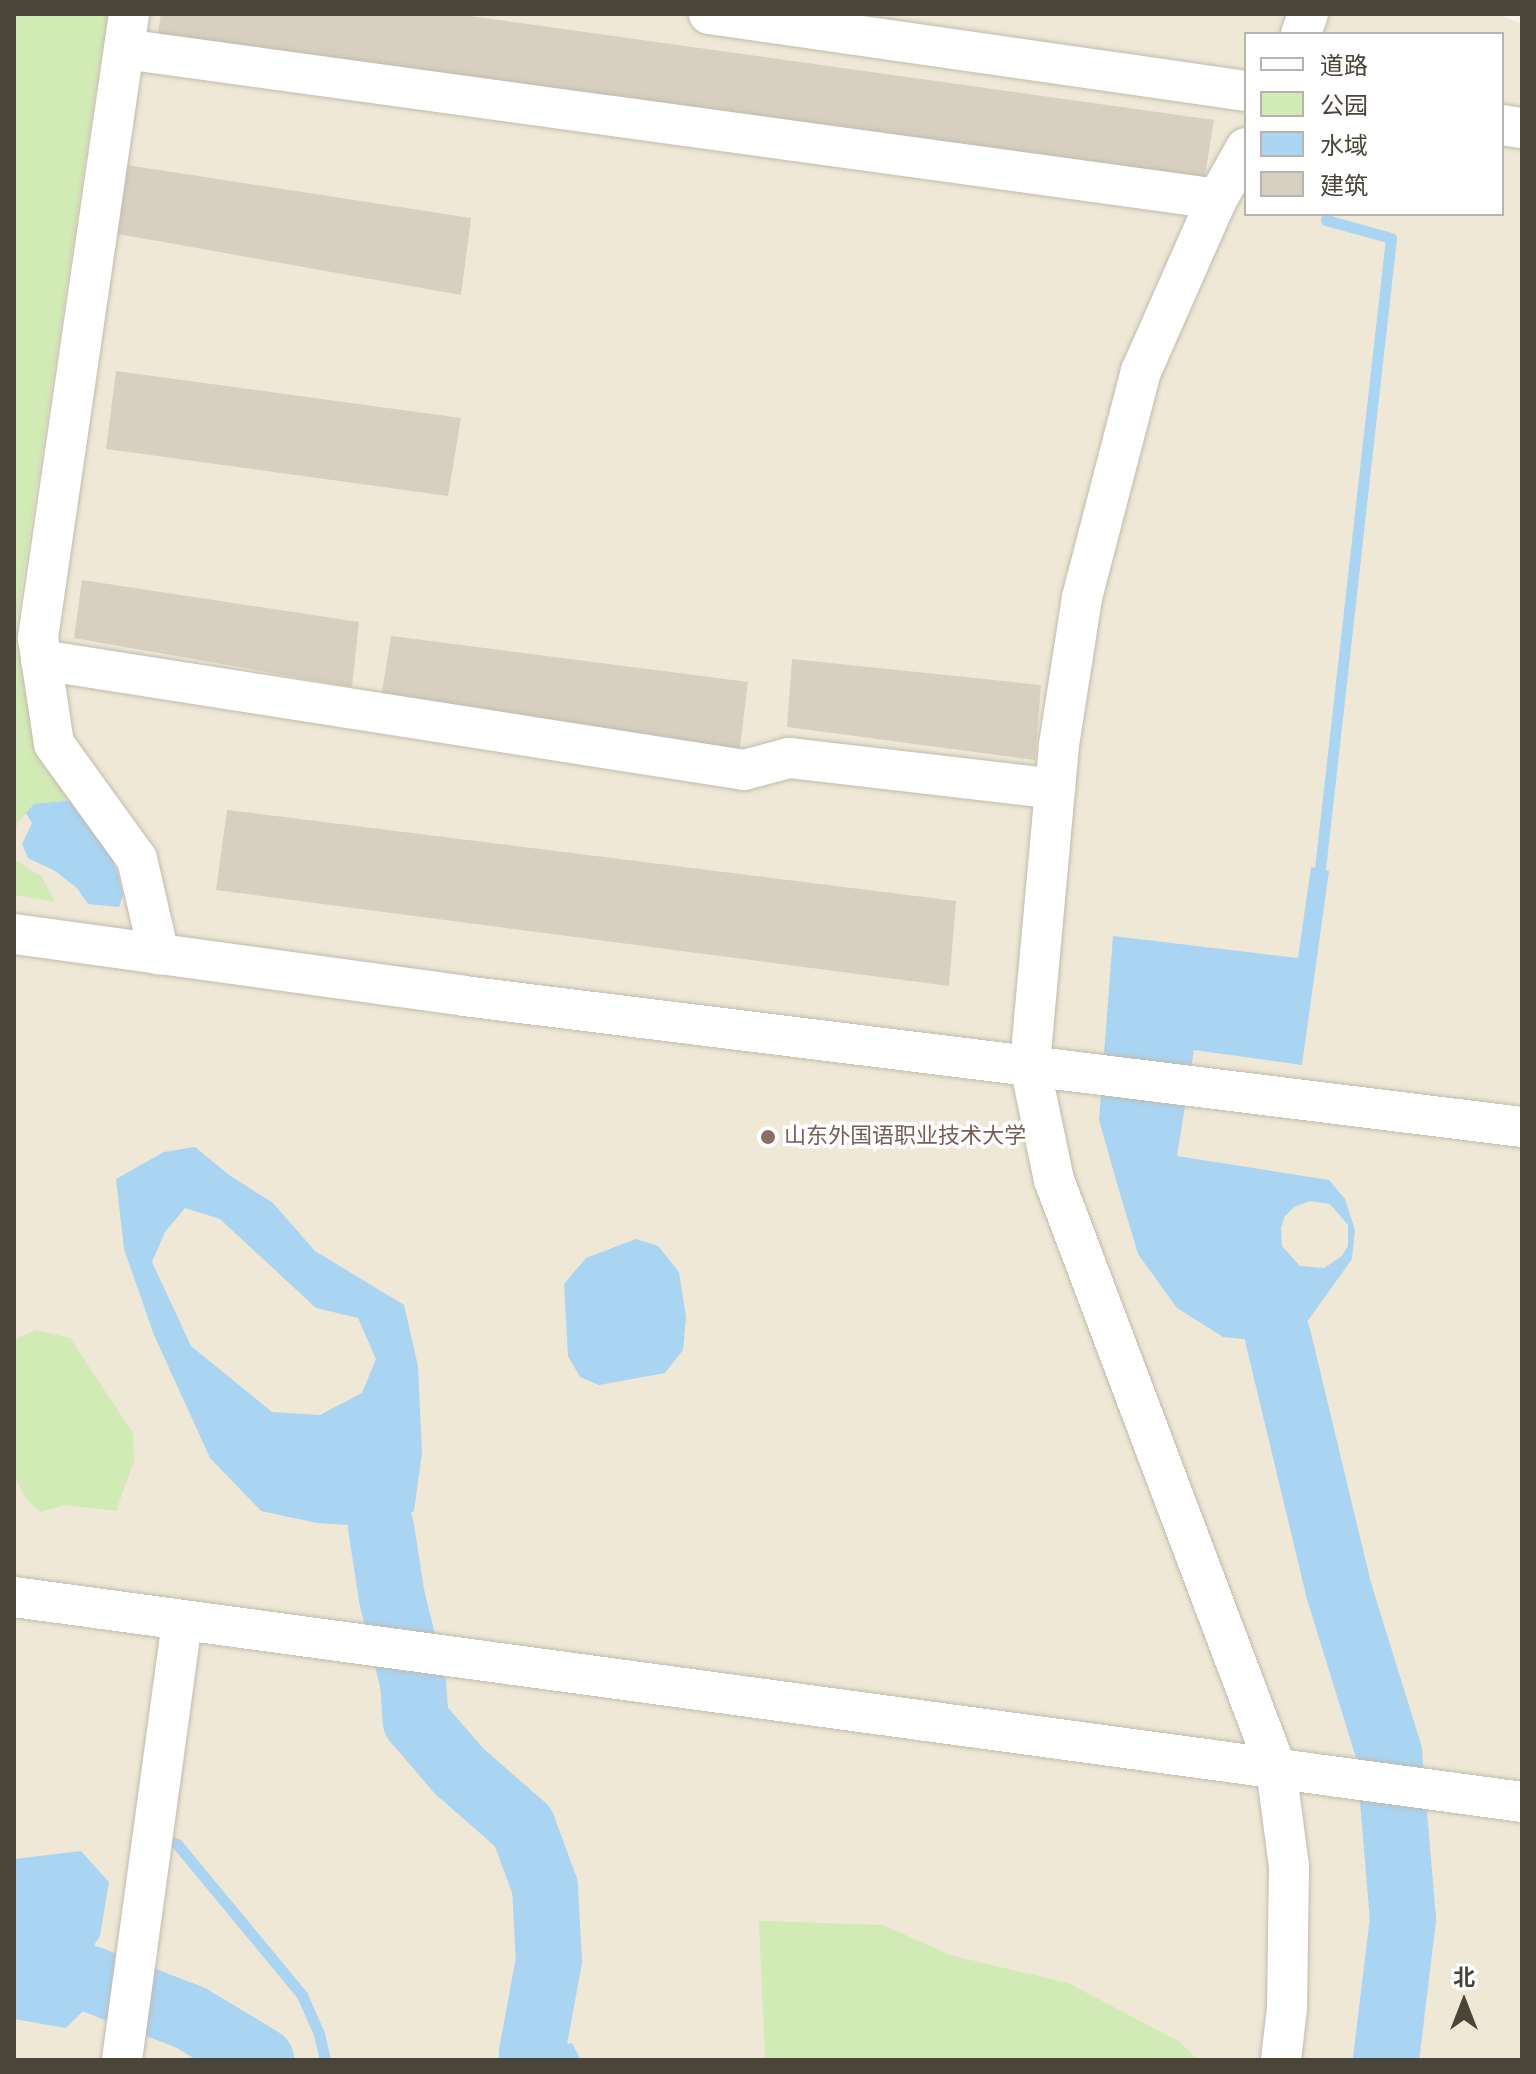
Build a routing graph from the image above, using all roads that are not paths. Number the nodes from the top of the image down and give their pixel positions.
1 (709, 14) edge
2 (126, 32) edge
3 (1244, 91) edge
4 (1244, 152) edge
5 (1217, 199) junction
6 (41, 660) junction
7 (1055, 789) junction
8 (14, 934) edge
9 (159, 954) junction
10 (1030, 1066) junction
11 (1522, 1127) edge
12 (14, 1597) edge
13 (182, 1621) junction
14 (1276, 1768) junction
15 (1522, 1802) edge
16 (122, 2060) edge
17 (1281, 2060) edge

1 - 3 street
2 - 5 street
2 - 6 street
4 - 5 street
5 - 7 street
6 - 7 street
6 - 9 street
7 - 10 street
8 - 9 street
9 - 10 street
10 - 11 street
10 - 14 street
12 - 13 street
13 - 14 street
13 - 16 street
14 - 15 street
14 - 17 street

